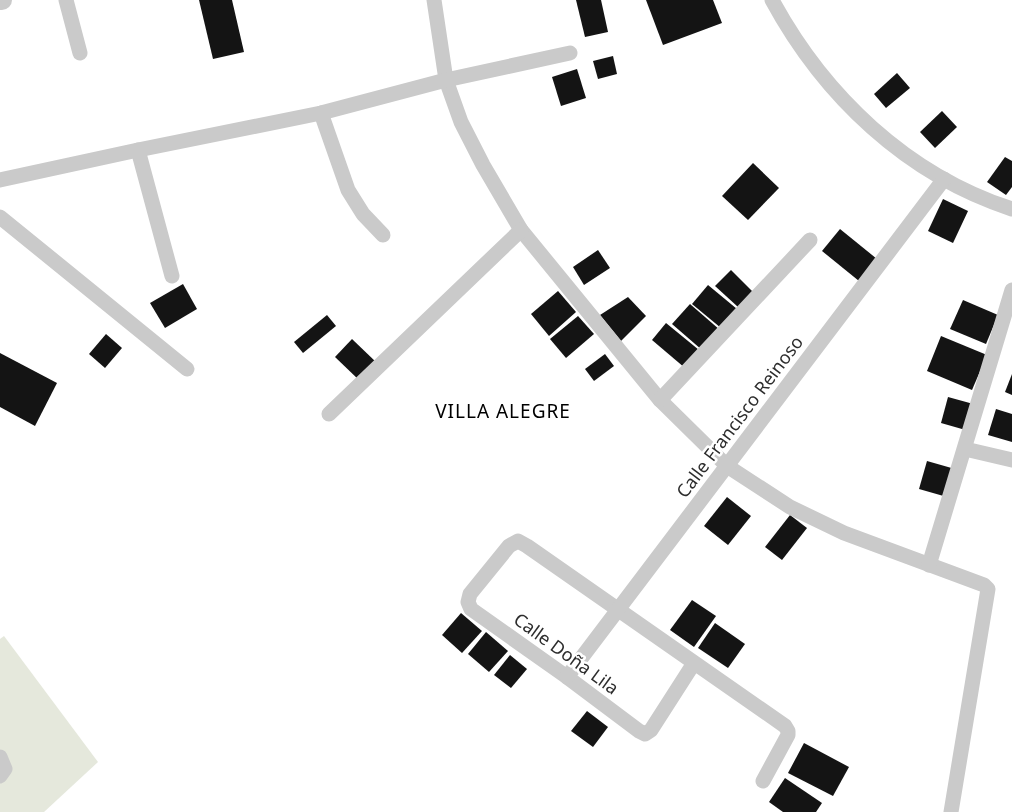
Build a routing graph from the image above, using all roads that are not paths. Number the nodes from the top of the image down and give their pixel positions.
1 (66, 0) edge
2 (434, 0) edge
3 (772, 0) edge
4 (80, 53) dead end
5 (570, 53) dead end
6 (446, 80) junction
7 (321, 113) junction
8 (138, 150) junction
9 (944, 179) junction
10 (0, 180) edge
11 (1012, 210) edge
12 (0, 217) edge
13 (521, 230) junction
14 (383, 235) dead end
15 (810, 240) dead end
16 (172, 276) dead end
17 (1012, 290) edge
18 (187, 369) dead end
19 (660, 400) junction
20 (329, 414) dead end
21 (965, 449) junction
22 (1012, 460) edge
23 (727, 466) junction
24 (929, 564) junction
25 (618, 609) junction
26 (694, 663) junction
27 (567, 677) junction
28 (0, 757) edge
29 (0, 776) edge
30 (763, 781) dead end
31 (951, 812) edge

1 - 4 street
2 - 6 street
3 - 9 street
5 - 6 street
6 - 7 street
6 - 13 street
7 - 8 street
7 - 14 street
8 - 10 street
8 - 16 street
9 - 11 street
9 - 23 street, Calle Francisco Reinoso
12 - 18 street
13 - 19 street
13 - 20 street
15 - 19 street
17 - 21 street
19 - 23 street
21 - 22 street
21 - 24 street
23 - 24 street
23 - 25 street, Calle Francisco Reinoso
24 - 31 street
25 - 26 street
25 - 27 street, Calle Francisco Reinoso
25 - 27 street, Calle Doña Lila
26 - 27 street, Calle Doña Lila
26 - 30 street
28 - 29 street

